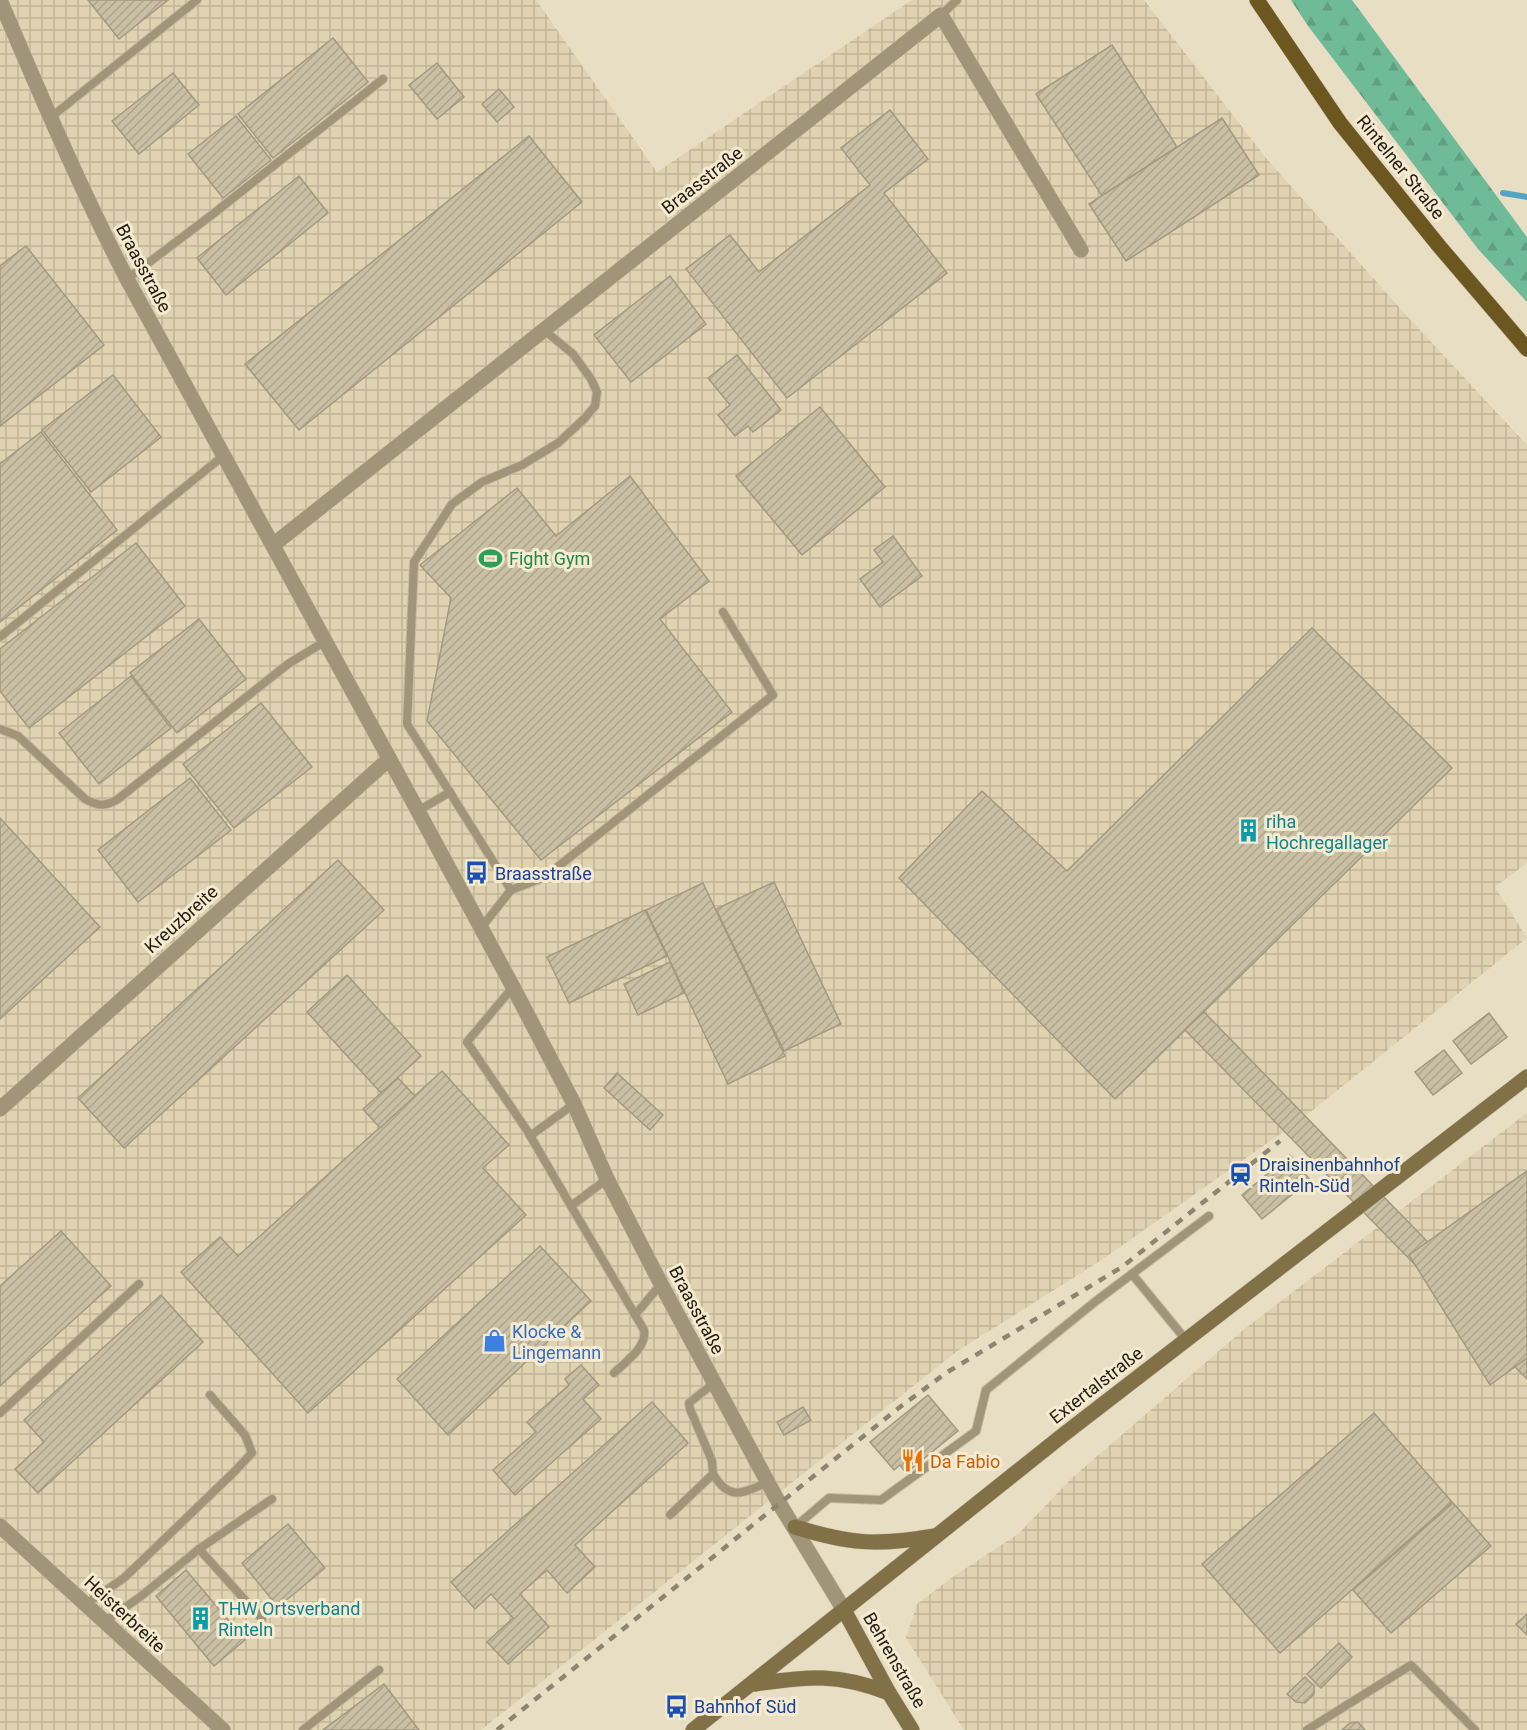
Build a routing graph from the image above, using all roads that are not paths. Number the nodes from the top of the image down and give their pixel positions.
1 (0, 0) edge
2 (197, 0) edge
3 (957, 0) edge
4 (1257, 0) edge
5 (940, 15) junction
6 (384, 79) dead end
7 (50, 118) junction
8 (1081, 250) dead end
9 (127, 279) junction
10 (544, 330) junction
11 (1527, 349) edge
12 (223, 456) junction
13 (273, 545) junction
14 (723, 612) dead end
15 (0, 638) edge
16 (324, 642) junction
17 (0, 729) edge
18 (389, 759) junction
19 (450, 792) junction
20 (418, 810) junction
21 (511, 890) junction
22 (480, 929) junction
23 (513, 987) junction
24 (1527, 1077) edge
25 (574, 1104) junction
26 (0, 1109) edge
27 (530, 1136) junction
28 (607, 1179) junction
29 (571, 1206) junction
30 (1209, 1216) dead end
31 (1132, 1274) junction
32 (139, 1284) dead end
33 (661, 1284) junction
34 (635, 1315) junction
35 (1186, 1340) junction
36 (614, 1373) dead end
37 (714, 1383) junction
38 (210, 1395) dead end
39 (0, 1413) edge
40 (713, 1474) junction
41 (768, 1482) junction
42 (272, 1499) dead end
43 (670, 1515) dead end
44 (0, 1526) edge
45 (795, 1527) junction
46 (938, 1535) junction
47 (199, 1549) junction
48 (86, 1604) junction
49 (844, 1610) junction
50 (261, 1619) dead end
51 (104, 1622) junction
52 (378, 1670) dead end
53 (752, 1685) junction
54 (889, 1693) junction
55 (223, 1730) edge
56 (303, 1730) edge
57 (693, 1730) edge
58 (912, 1730) edge
59 (1307, 1730) edge
60 (1475, 1730) edge

1 - 7 street, Braasstraße
2 - 7 lane
3 - 5 lane
4 - 11 main road, Rintelner Straße
5 - 8 street
5 - 10 street, Braasstraße
6 - 9 lane
7 - 9 street, Braasstraße
9 - 12 street, Braasstraße
10 - 13 street, Braasstraße
10 - 19 lane
12 - 13 street, Braasstraße
12 - 15 lane
13 - 16 street, Braasstraße
14 - 21 lane
16 - 17 lane
16 - 18 street, Braasstraße
18 - 20 street, Braasstraße
18 - 26 street, Kreuzbreite
19 - 20 lane
19 - 21 lane
20 - 22 street, Braasstraße
21 - 22 lane
22 - 23 street, Braasstraße
23 - 25 street, Braasstraße
23 - 27 lane
24 - 35 main road, Extertalstraße
25 - 27 lane
25 - 28 street, Braasstraße
27 - 29 lane
28 - 29 lane
28 - 33 street, Braasstraße
29 - 34 lane
30 - 31 lane
31 - 35 lane
31 - 45 lane
32 - 39 lane
33 - 34 lane
33 - 37 street, Braasstraße
34 - 36 lane
35 - 46 main road, Extertalstraße
37 - 40 lane
37 - 41 street, Braasstraße
38 - 48 lane
40 - 41 lane
40 - 43 lane
41 - 45 street, Braasstraße
42 - 47 lane
44 - 48 street, Heisterbreite
45 - 46 main road
45 - 49 street, Braasstraße
46 - 49 main road, Extertalstraße
47 - 50 lane
47 - 51 lane
48 - 51 street, Heisterbreite
49 - 53 main road, Extertalstraße
49 - 54 main road, Behrenstraße
51 - 55 street, Heisterbreite
52 - 56 lane
53 - 54 main road
53 - 57 main road, Extertalstraße
54 - 58 main road, Behrenstraße
59 - 60 lane

